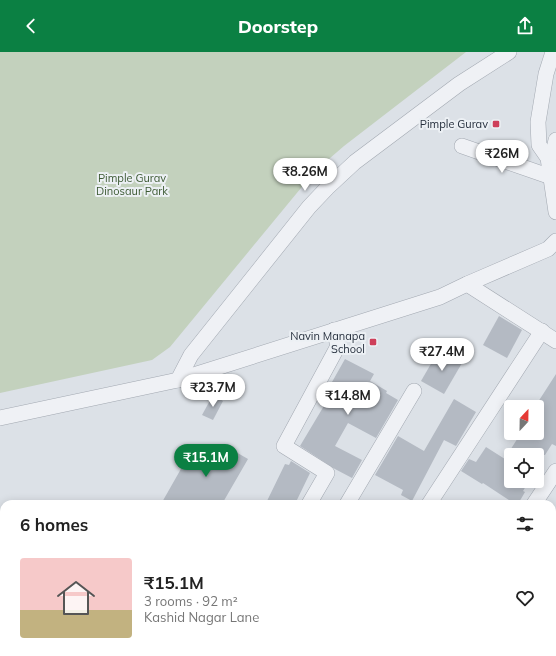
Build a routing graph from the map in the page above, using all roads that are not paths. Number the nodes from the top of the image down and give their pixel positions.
1 (509, 52) edge
2 (553, 52) edge
3 (489, 57) edge
4 (556, 140) edge
5 (462, 146) dead end
6 (552, 159) edge
7 (551, 177) junction
8 (556, 212) edge
9 (556, 241) edge
10 (467, 284) junction
11 (334, 330) junction
12 (542, 331) junction
13 (556, 341) edge
14 (178, 380) junction
15 (414, 391) dead end
16 (0, 418) edge
17 (556, 471) edge
18 (310, 500) edge
19 (350, 500) edge
20 (432, 500) edge
21 (537, 500) edge

1 - 3 street
2 - 6 street
3 - 14 street
4 - 6 street
5 - 7 street
6 - 7 street
7 - 8 street
9 - 10 street
10 - 11 street
10 - 12 street
11 - 14 street
11 - 18 street
12 - 13 street
12 - 20 street
14 - 16 street
15 - 19 street
17 - 21 street

